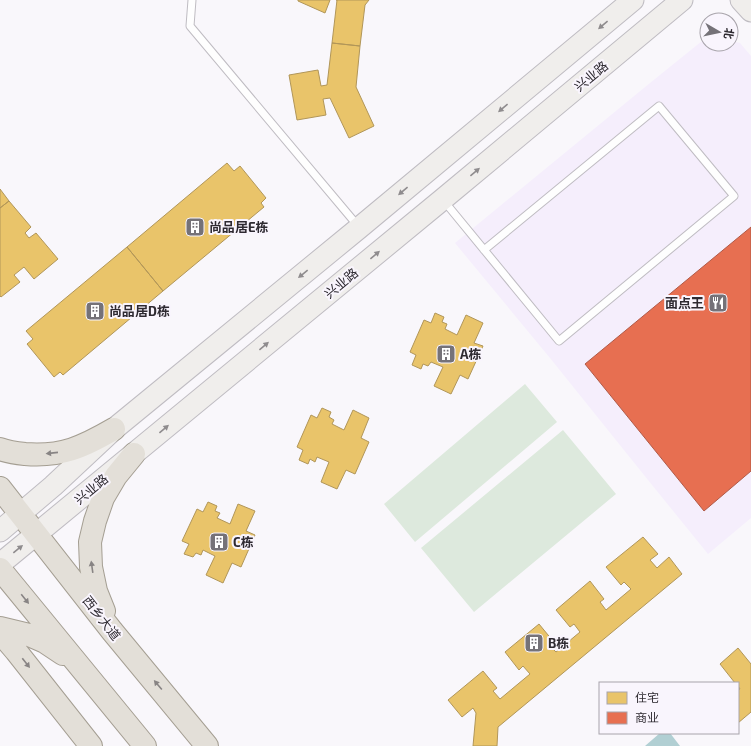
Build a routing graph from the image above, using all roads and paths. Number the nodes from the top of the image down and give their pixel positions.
1 (192, 0) edge
2 (633, 0) edge
3 (682, 0) edge
4 (742, 0) edge
5 (751, 11) edge
6 (443, 199) junction
7 (359, 228) junction
8 (484, 250) junction
9 (114, 429) junction
10 (0, 449) edge
11 (134, 454) junction
12 (0, 488) edge
13 (21, 514) junction
14 (0, 531) edge
15 (37, 534) junction
16 (0, 564) edge
17 (0, 569) edge
18 (0, 628) edge
19 (112, 631) junction
20 (0, 635) edge
21 (85, 672) junction
22 (114, 709) junction
23 (183, 716) junction
24 (91, 746) edge
25 (131, 746) edge
26 (145, 746) edge
27 (207, 746) edge
28 (217, 746) edge

1 - 7 lane
2 -> 7 main road, 兴业路
6 -> 3 main road, 兴业路
4 - 5 main road
6 - 8 lane
11 -> 6 main road, 兴业路
7 -> 9 main road, 兴业路
8 - 8 lane
9 -> 10 main road
9 - 13 main road, 兴业路
11 - 15 main road, 兴业路
19 -> 11 main road
12 - 13 main road, 西乡大道
13 - 14 main road, 兴业路
13 - 15 main road, 西乡大道
16 -> 15 main road, 兴业路
15 - 19 main road, 西乡大道
17 -> 21 main road
18 - 21 main road
23 -> 19 main road, 西乡大道
20 -> 24 main road
21 - 22 main road
22 - 25 main road
22 - 26 main road
23 - 27 main road, 西乡大道
23 - 28 main road

